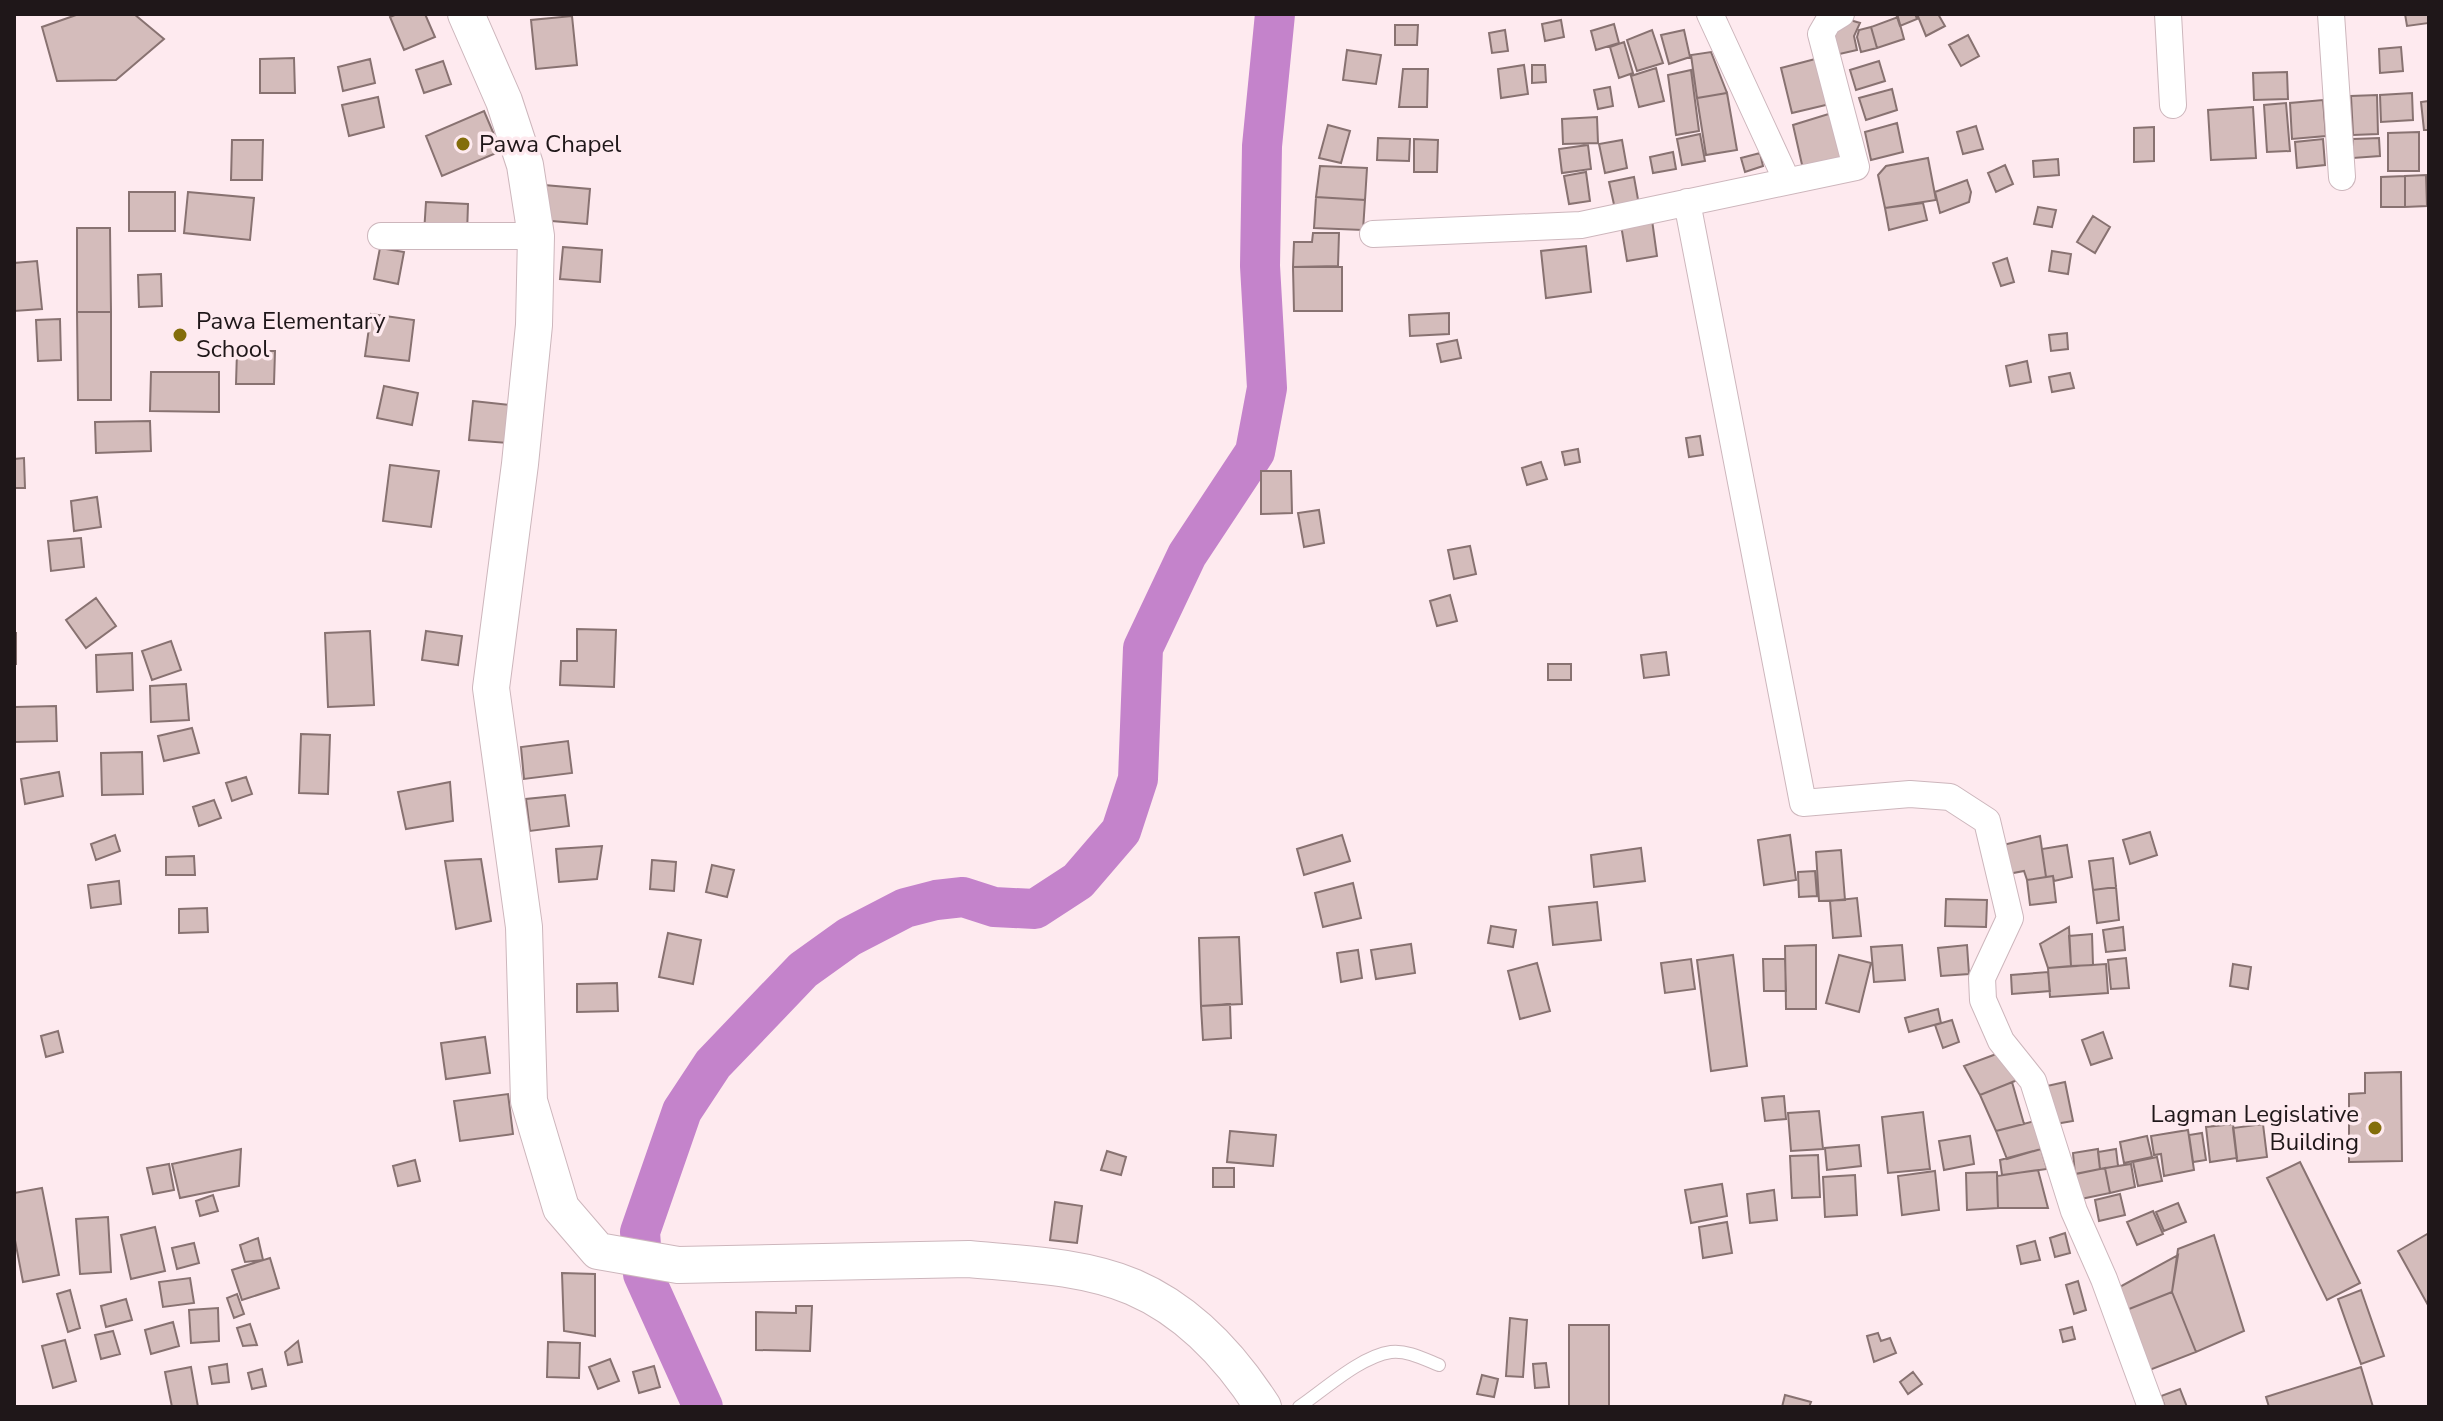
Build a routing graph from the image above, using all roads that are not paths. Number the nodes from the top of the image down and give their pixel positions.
1 (466, 14) edge
2 (1710, 14) edge
3 (1841, 14) edge
4 (2168, 14) edge
5 (2331, 14) edge
6 (2173, 105) dead end
7 (2342, 177) dead end
8 (1787, 181) junction
9 (1687, 202) junction
10 (1373, 234) dead end
11 (381, 236) dead end
12 (536, 236) junction
13 (1439, 1365) dead end
14 (1263, 1407) edge
15 (1299, 1407) edge
16 (2151, 1407) edge

1 - 12 street
2 - 8 street
3 - 8 street
4 - 6 street
5 - 7 street
8 - 9 street
9 - 10 street
9 - 16 street
11 - 12 street
12 - 14 street
13 - 15 lane

